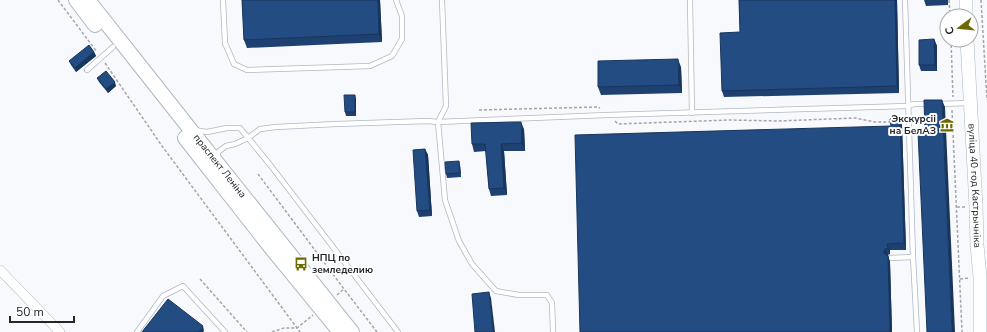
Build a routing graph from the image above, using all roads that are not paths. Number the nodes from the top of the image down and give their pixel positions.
1 (76, 0) edge
2 (88, 0) edge
3 (223, 0) edge
4 (396, 0) edge
5 (442, 0) edge
6 (690, 0) edge
7 (905, 0) edge
8 (113, 47) junction
9 (967, 48) edge
10 (87, 70) dead end
11 (970, 103) junction
12 (908, 106) junction
13 (692, 113) junction
14 (438, 122) junction
15 (190, 129) junction
16 (248, 138) junction
17 (217, 162) junction
18 (984, 245) edge
19 (913, 257) junction
20 (890, 258) edge
21 (0, 270) edge
22 (60, 332) edge
23 (137, 332) edge
24 (225, 332) edge
25 (340, 332) edge
26 (352, 332) edge
27 (398, 332) edge
28 (553, 332) edge
29 (917, 332) edge
30 (983, 332) edge

1 - 8 main road, праспект Леніна
2 - 15 main road, праспект Леніна
3 - 4 lane
5 - 14 lane
6 - 13 lane
7 - 12 lane
8 - 10 lane
8 - 25 main road, праспект Леніна
9 - 11 main road, вуліца 40 год Кастрычніка
11 - 12 lane
11 - 18 main road, вуліца 40 год Кастрычніка
12 - 13 lane
12 - 19 lane
13 - 14 lane
14 - 16 lane
14 - 28 lane
15 - 16 lane
15 - 17 main road, праспект Леніна
16 - 17 lane
16 - 27 lane
17 - 26 main road, праспект Леніна
18 - 30 main road, вуліца 40 год Кастрычніка
19 - 20 lane
19 - 29 lane
21 - 22 street
23 - 24 lane

